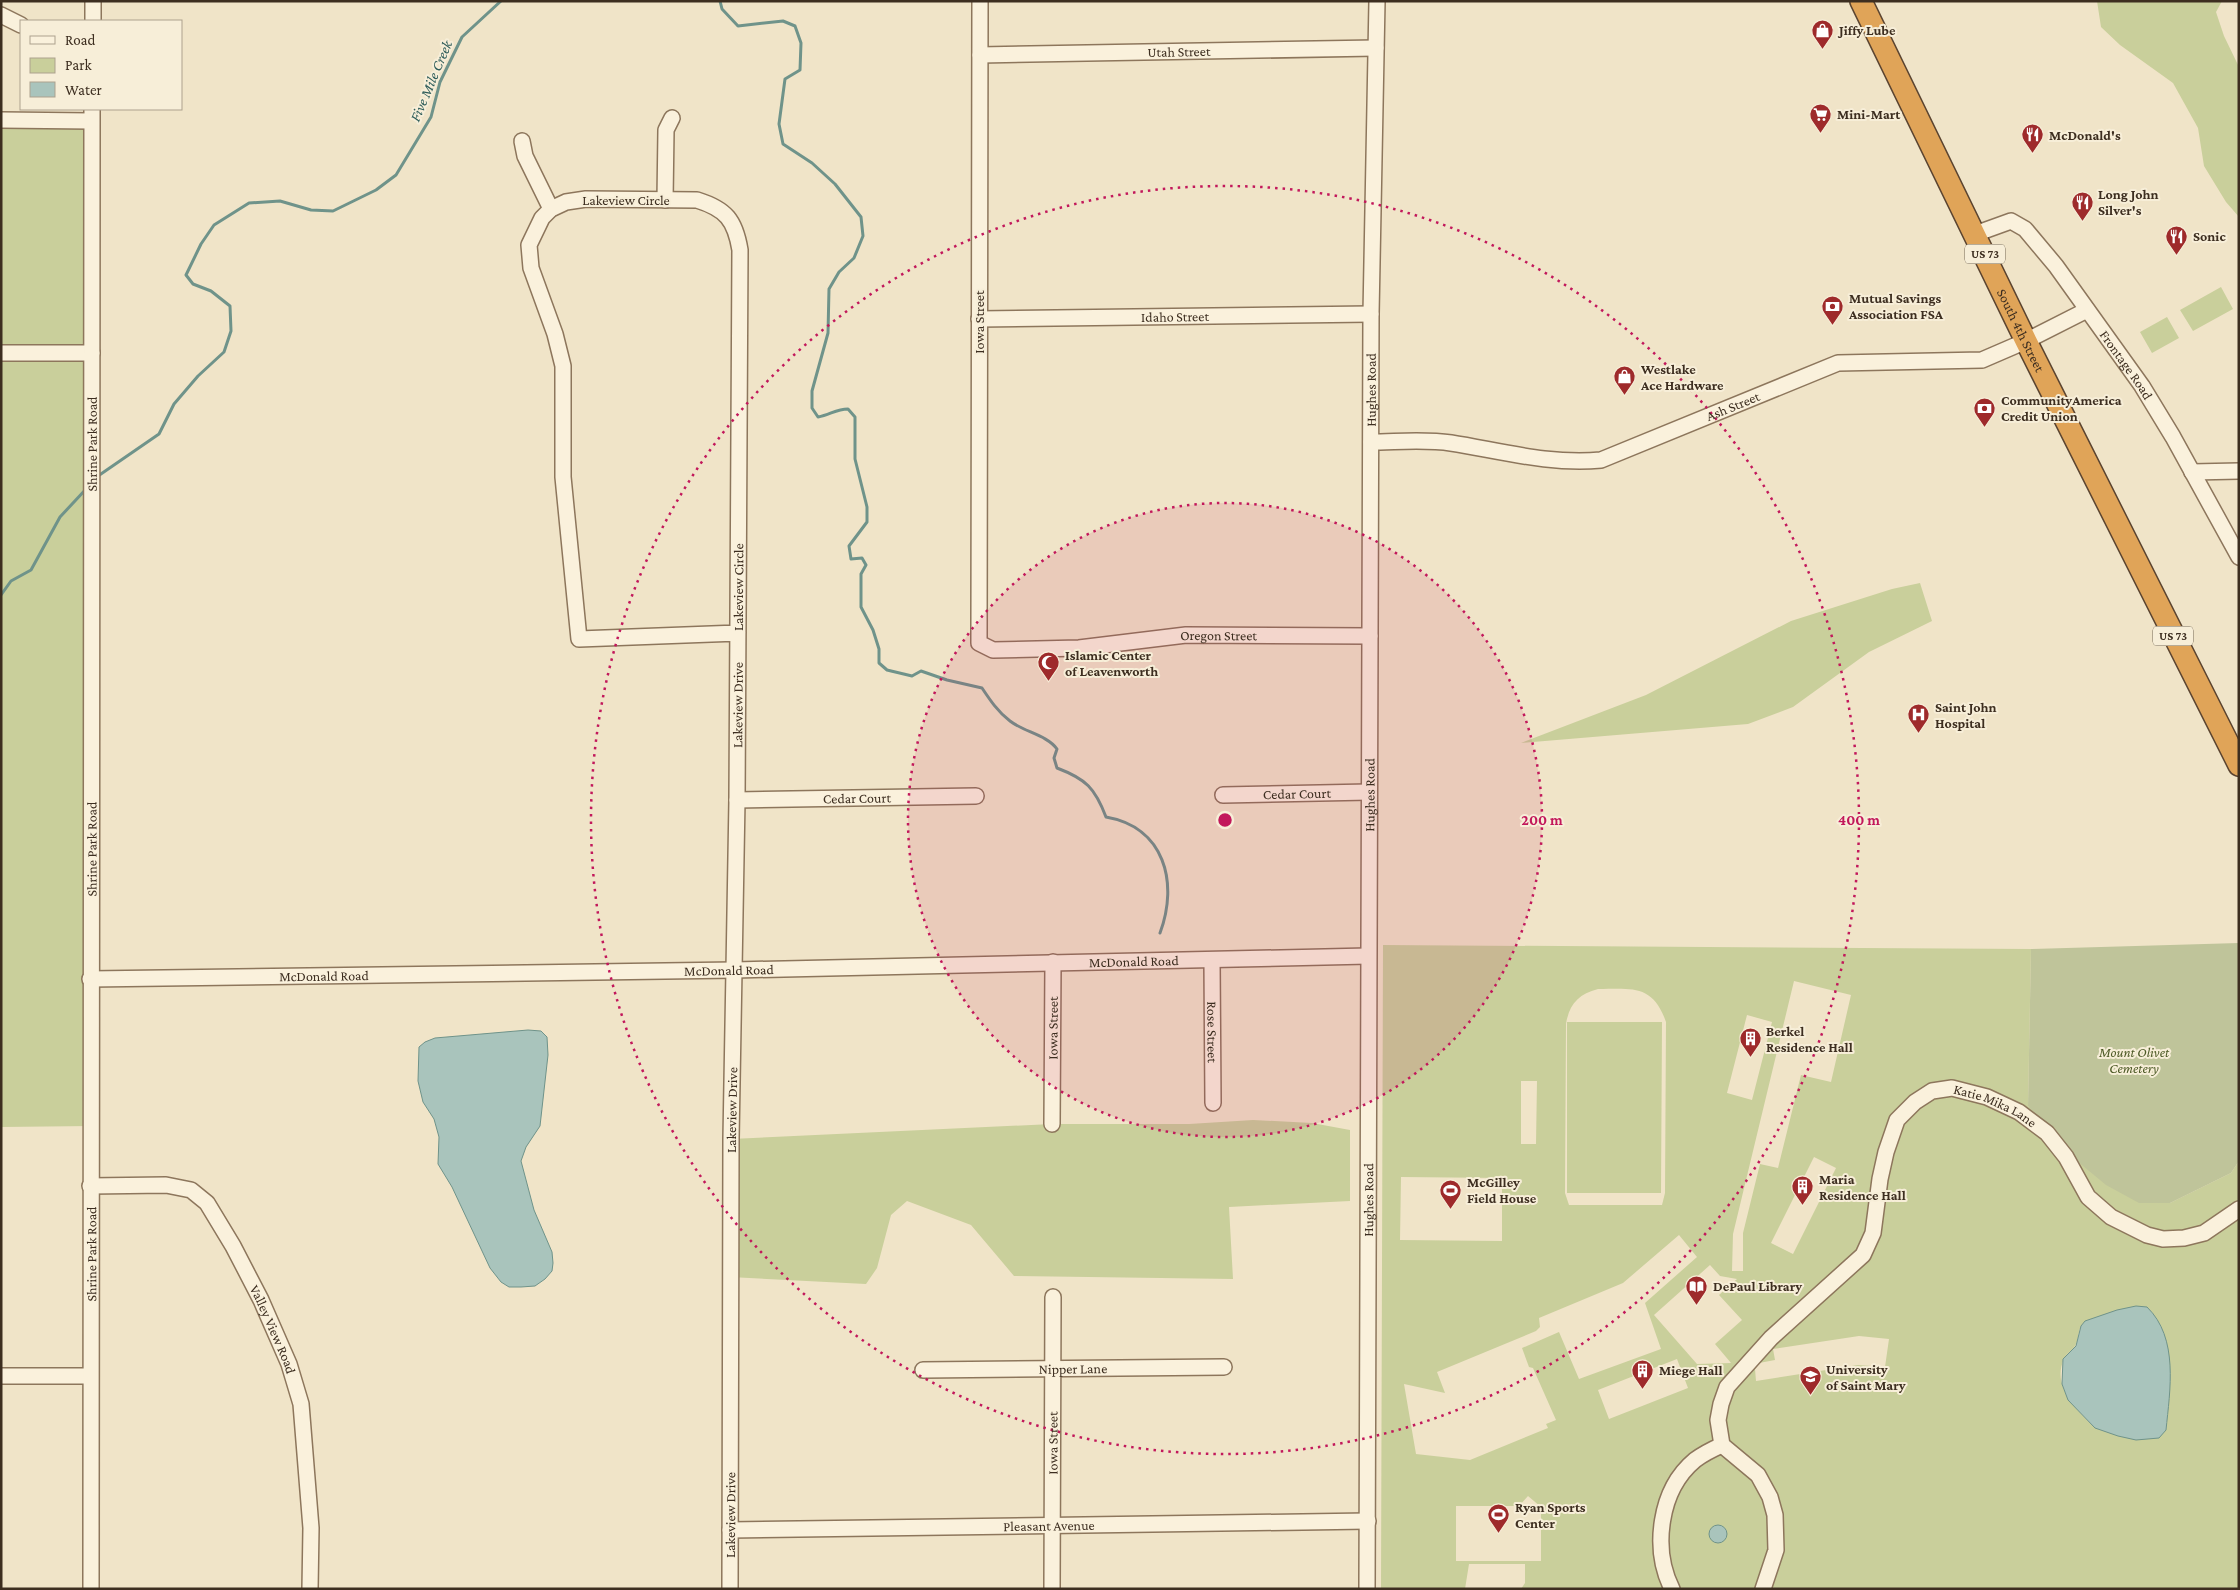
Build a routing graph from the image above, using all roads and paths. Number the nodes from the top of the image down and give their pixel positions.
1 (93, 1) edge
2 (980, 1) edge
3 (1377, 1) edge
4 (1861, 1) edge
5 (1, 15) edge
6 (93, 20) edge
7 (20, 24) edge
8 (1376, 48) junction
9 (980, 55) junction
10 (91, 115) edge
11 (672, 118) dead end
12 (1, 120) edge
13 (522, 141) dead end
14 (665, 200) junction
15 (551, 209) junction
16 (1975, 234) junction
17 (2087, 310) junction
18 (1371, 314) junction
19 (979, 319) junction
20 (2026, 341) junction
21 (1, 352) edge
22 (92, 353) junction
23 (1371, 442) junction
24 (2239, 471) edge
25 (2192, 472) junction
26 (2239, 557) edge
27 (738, 633) junction
28 (1370, 636) junction
29 (979, 643) joint
30 (2239, 765) edge
31 (1369, 792) junction
32 (1223, 795) dead end
33 (976, 796) dead end
34 (737, 800) junction
35 (1368, 956) junction
36 (1212, 961) junction
37 (1054, 962) junction
38 (735, 970) junction
39 (90, 978) junction
40 (1213, 1103) dead end
41 (1052, 1124) dead end
42 (90, 1186) junction
43 (2239, 1210) edge
44 (1053, 1297) dead end
45 (1224, 1367) dead end
46 (1053, 1369) junction
47 (923, 1370) dead end
48 (1, 1376) edge
49 (89, 1376) junction
50 (1722, 1445) junction
51 (1368, 1522) junction
52 (1053, 1527) junction
53 (730, 1530) junction
54 (90, 1589) edge
55 (310, 1589) edge
56 (730, 1589) edge
57 (1052, 1589) edge
58 (1368, 1589) edge
59 (1672, 1589) edge
60 (1763, 1589) edge

1 - 6 street
2 - 9 street, Iowa Street
3 - 8 street, Hughes Road
4 - 16 highway, South 4th Street / US 73
5 - 7 street
8 - 9 street, Utah Street
8 - 18 street, Hughes Road
9 - 19 street, Iowa Street
10 - 12 street
10 - 22 street, Shrine Park Road
11 - 14 street
13 - 15 street
14 - 15 street, Lakeview Circle
14 - 27 street, Lakeview Circle
15 - 27 street, Lakeview Circle
16 - 17 street, Frontage Road
16 - 20 highway, South 4th Street / US 73
17 - 20 street, Ash Street
17 - 25 street, Frontage Road
18 - 19 street, Idaho Street
18 - 23 street, Hughes Road
19 - 29 street, Iowa Street
20 - 23 street, Ash Street
20 - 30 highway, South 4th Street / US 73
21 - 22 street
22 - 39 street, Shrine Park Road
23 - 28 street, Hughes Road
24 - 25 street
25 - 26 street, Frontage Road
27 - 34 street, Lakeview Drive
28 - 29 street, Oregon Street
28 - 31 street, Hughes Road
31 - 32 street, Cedar Court
31 - 35 street, Hughes Road
33 - 34 street, Cedar Court
34 - 38 street, Lakeview Drive
35 - 36 street, McDonald Road
35 - 51 street, Hughes Road
36 - 37 street, McDonald Road
36 - 40 street, Rose Street
37 - 38 street, McDonald Road
37 - 41 street, Iowa Street
38 - 39 street, McDonald Road
38 - 53 street, Lakeview Drive
39 - 42 street, Shrine Park Road
42 - 49 street, Shrine Park Road
42 - 55 street, Valley View Road
43 - 50 street, Katie Mika Lane
44 - 46 street, Iowa Street
45 - 46 street, Nipper Lane
46 - 47 street, Nipper Lane
46 - 52 street, Iowa Street
48 - 49 street
49 - 54 street, Shrine Park Road
50 - 59 street
50 - 60 street
51 - 52 street, Pleasant Avenue
51 - 58 street, Hughes Road
52 - 53 street, Pleasant Avenue
52 - 57 street, Iowa Street
53 - 56 street, Lakeview Drive

